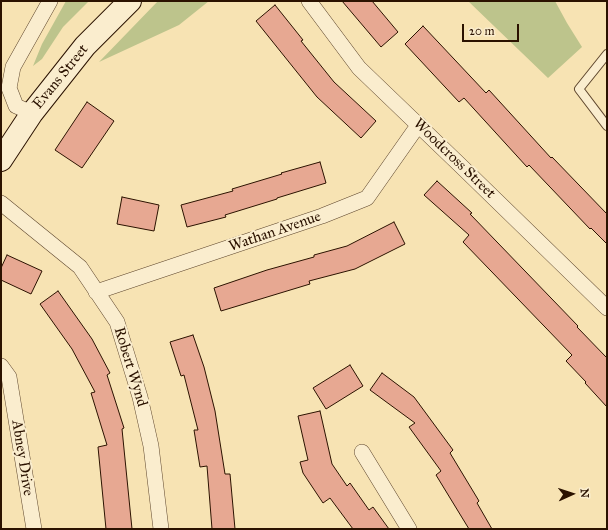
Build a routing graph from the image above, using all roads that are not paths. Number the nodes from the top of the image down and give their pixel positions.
1 (50, 1) edge
2 (130, 1) edge
3 (310, 1) edge
4 (607, 54) edge
5 (32, 113) junction
6 (419, 124) junction
7 (607, 126) edge
8 (1, 160) edge
9 (1, 203) edge
10 (96, 292) junction
11 (607, 308) edge
12 (1, 366) edge
13 (362, 452) dead end
14 (34, 529) edge
15 (161, 529) edge
16 (409, 529) edge

1 - 5 street
2 - 5 street, Evans Street
3 - 6 street, Woodcross Street
4 - 7 lane
5 - 8 street, Evans Street
6 - 10 street, Wathan Avenue
6 - 11 street, Woodcross Street
9 - 10 street, Robert Wynd
10 - 15 street, Robert Wynd
12 - 14 street, Abney Drive
13 - 16 street

